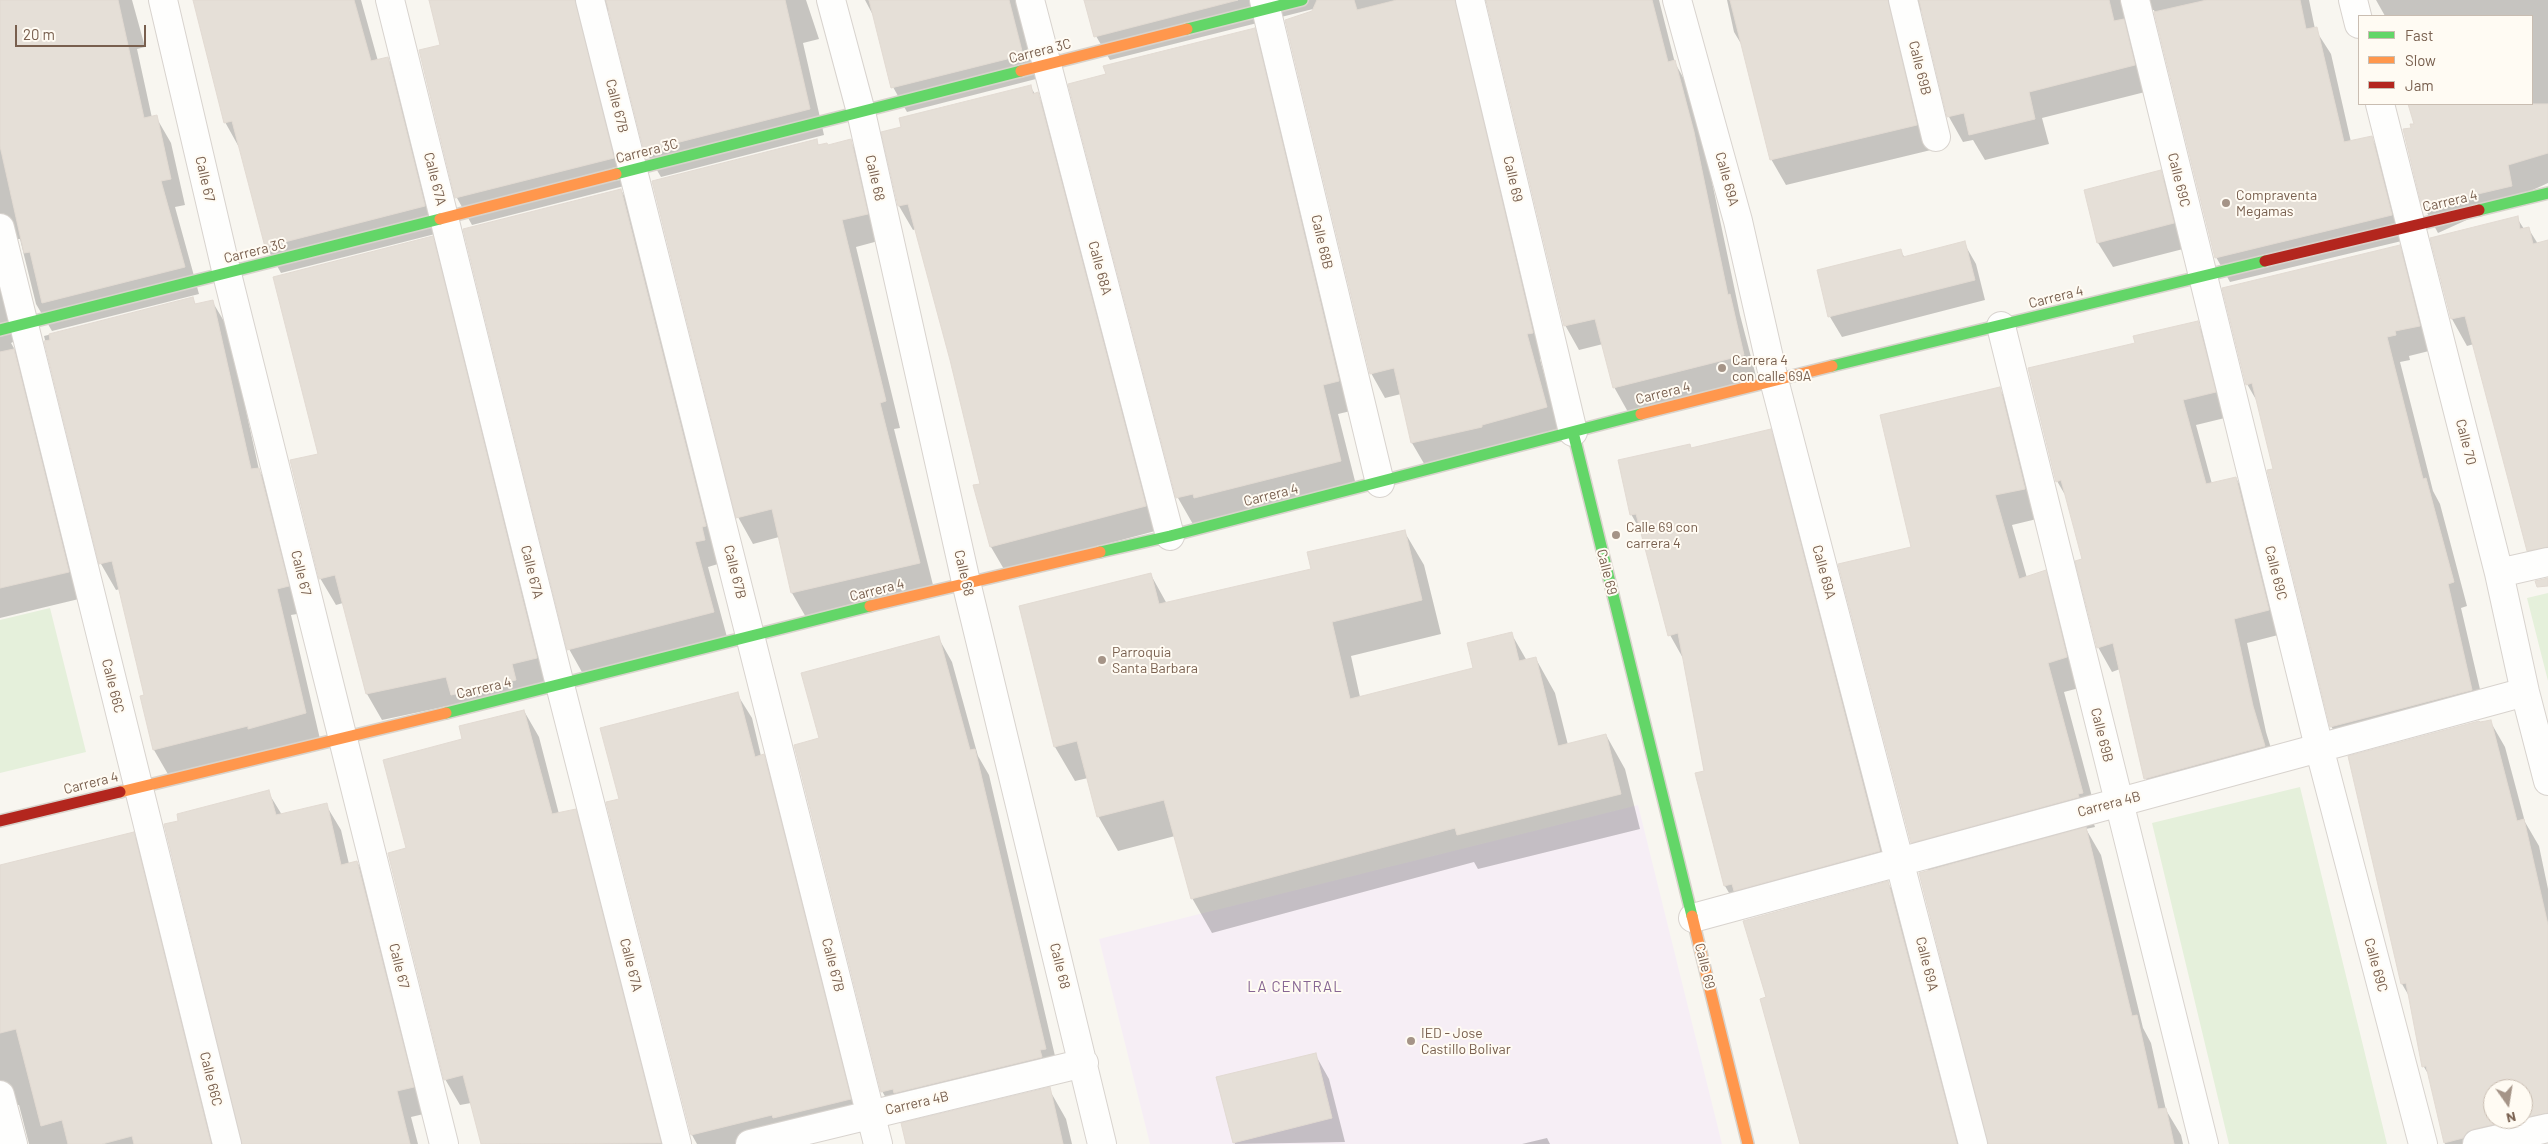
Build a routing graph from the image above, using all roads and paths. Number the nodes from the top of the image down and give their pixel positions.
1 (163, 0) edge
2 (390, 0) edge
3 (590, 0) edge
4 (831, 0) edge
5 (1030, 0) edge
6 (1302, 0) edge
7 (1470, 0) edge
8 (1677, 0) edge
9 (1903, 0) edge
10 (2135, 0) edge
11 (2353, 0) edge
12 (1265, 4) edge
13 (2358, 20) edge
14 (1046, 65) junction
15 (2380, 105) edge
16 (861, 112) junction
17 (1936, 137) dead end
18 (633, 170) junction
19 (2548, 193) edge
20 (444, 218) junction
21 (2412, 226) junction
22 (0, 228) edge
23 (227, 274) junction
24 (2202, 277) junction
25 (2001, 326) junction
26 (12, 328) edge
27 (1774, 380) junction
28 (1573, 432) junction
29 (1380, 483) junction
30 (1170, 536) junction
31 (2548, 562) edge
32 (2499, 573) junction
33 (966, 582) junction
34 (751, 637) junction
35 (560, 685) junction
36 (2525, 692) junction
37 (342, 737) junction
38 (2319, 747) junction
39 (2548, 780) edge
40 (137, 787) junction
41 (2118, 802) junction
42 (0, 821) edge
43 (1901, 861) junction
44 (1693, 918) junction
45 (1084, 1063) junction
46 (0, 1094) edge
47 (870, 1114) junction
48 (2548, 1128) edge
49 (13, 1144) edge
50 (227, 1144) edge
51 (444, 1144) edge
52 (677, 1144) edge
53 (750, 1144) edge
54 (878, 1144) edge
55 (1102, 1144) edge
56 (1748, 1144) edge
57 (1973, 1144) edge
58 (2204, 1144) edge
59 (2423, 1144) edge
60 (2477, 1144) edge

1 - 23 street, Calle 67
2 - 20 street, Calle 67A
3 - 18 street, Calle 67B
4 - 16 street, Calle 68
5 - 14 street, Calle 68A
6 - 12 street, Carrera 3C
7 - 28 street, Calle 69
8 - 27 street, Calle 69A
9 - 17 street, Calle 69B
10 - 24 street, Calle 69C
11 - 13 street
12 - 14 street, Carrera 3C
12 - 29 street, Calle 68B
14 - 16 street, Carrera 3C
14 - 30 street, Calle 68A
15 - 21 street, Calle 70
16 - 18 street, Carrera 3C
16 - 33 street, Calle 68
18 - 20 street, Carrera 3C
18 - 34 street, Calle 67B
19 - 21 street, Carrera 4
20 - 23 street, Carrera 3C
20 - 35 street, Calle 67A
21 - 24 street, Carrera 4
21 - 32 street, Calle 70
22 - 26 street, Calle 66C
23 - 26 street, Carrera 3C
23 - 37 street, Calle 67
24 - 25 street, Carrera 4
24 - 38 street, Calle 69C
25 - 27 street, Carrera 4
25 - 41 street, Calle 69B
26 - 40 street, Calle 66C
27 - 28 street, Carrera 4
27 - 43 street, Calle 69A
28 - 29 street, Carrera 4
28 - 44 street, Calle 69
29 - 30 street, Carrera 4
30 - 33 street, Carrera 4
31 - 32 street
32 - 36 street, Calle 70
33 - 34 street, Carrera 4
33 - 45 street, Calle 68
34 - 35 street, Carrera 4
34 - 47 street, Calle 67B
35 - 37 street, Carrera 4
35 - 52 street, Calle 67A
36 - 38 street, Carrera 4B
36 - 39 street, Calle 70
37 - 40 street, Carrera 4
37 - 51 street, Calle 67
38 - 41 street, Carrera 4B
38 - 59 street, Calle 69C
40 - 42 street, Carrera 4
40 - 50 street, Calle 66C
41 - 43 street, Carrera 4B
41 - 58 street, Calle 69B
43 - 44 street, Carrera 4B
43 - 57 street, Calle 69A
44 - 56 street, Calle 69
45 - 47 street, Carrera 4B
45 - 55 street, Calle 68
46 - 49 street
47 - 53 street, Carrera 4B
47 - 54 street, Calle 67B
48 - 60 street

